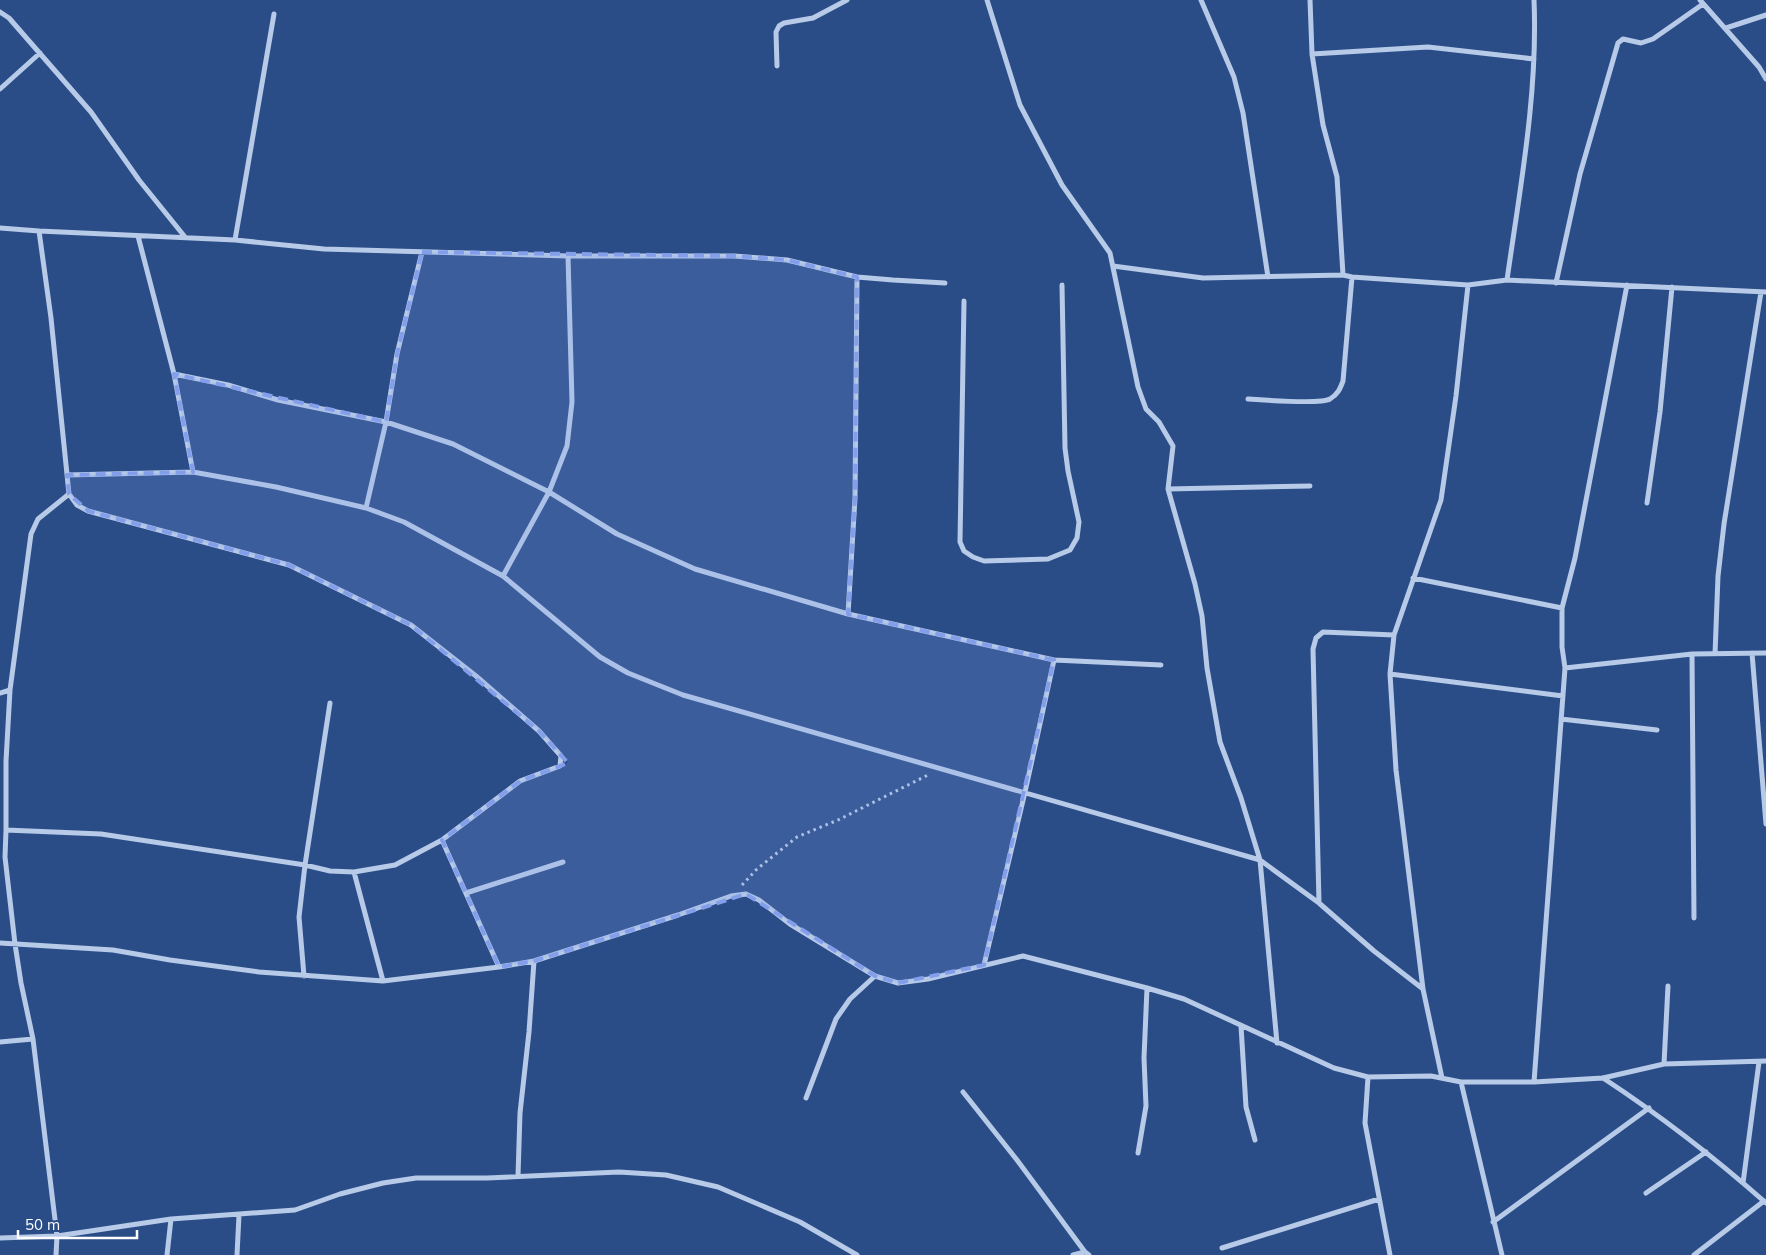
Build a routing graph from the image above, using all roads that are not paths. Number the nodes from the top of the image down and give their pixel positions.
1 (847, 0) edge
2 (987, 0) edge
3 (1201, 0) edge
4 (1310, 0) edge
5 (1534, 0) edge
6 (1701, 2) edge
7 (0, 12) edge
8 (274, 14) dead end
9 (1766, 15) edge
10 (1726, 28) junction
11 (40, 53) junction
12 (1312, 54) junction
13 (1534, 59) junction
14 (777, 66) dead end
15 (1766, 79) edge
16 (0, 88) edge
17 (0, 228) edge
18 (39, 231) junction
19 (138, 236) junction
20 (184, 236) junction
21 (235, 240) junction
22 (422, 252) junction
23 (568, 256) junction
24 (1113, 266) junction
25 (1343, 274) junction
26 (857, 276) junction
27 (1268, 277) junction
28 (1352, 277) junction
29 (1506, 280) junction
30 (945, 283) dead end
31 (1556, 283) junction
32 (1062, 285) dead end
33 (1468, 285) junction
34 (1627, 285) junction
35 (1672, 288) junction
36 (1763, 292) edge
37 (964, 301) dead end
38 (174, 374) junction
39 (1248, 399) dead end
40 (386, 422) junction
41 (193, 472) junction
42 (68, 475) junction
43 (1310, 486) dead end
44 (1168, 489) junction
45 (548, 492) junction
46 (69, 494) junction
47 (1647, 503) dead end
48 (366, 508) junction
49 (503, 576) junction
50 (1413, 578) junction
51 (1562, 608) junction
52 (848, 614) junction
53 (1394, 635) junction
54 (1766, 652) edge
55 (1752, 653) junction
56 (1692, 654) junction
57 (1716, 654) junction
58 (1054, 660) junction
59 (1161, 665) dead end
60 (1565, 668) junction
61 (1390, 674) junction
62 (10, 690) junction
63 (0, 693) edge
64 (1563, 696) junction
65 (330, 703) dead end
66 (1561, 719) junction
67 (1657, 730) dead end
68 (1025, 792) junction
69 (1766, 824) edge
70 (6, 830) junction
71 (442, 840) junction
72 (1260, 860) junction
73 (563, 862) dead end
74 (305, 865) junction
75 (354, 872) junction
76 (466, 893) junction
77 (1319, 903) junction
78 (1694, 918) dead end
79 (0, 943) edge
80 (15, 944) junction
81 (534, 961) junction
82 (984, 965) junction
83 (499, 967) junction
84 (304, 976) junction
85 (875, 976) junction
86 (383, 981) junction
87 (1668, 986) dead end
88 (1147, 988) junction
89 (1423, 989) junction
90 (1240, 1026) junction
91 (33, 1039) junction
92 (0, 1042) edge
93 (1277, 1043) junction
94 (1766, 1061) edge
95 (1758, 1062) junction
96 (1664, 1064) junction
97 (1368, 1077) junction
98 (1442, 1078) junction
99 (1603, 1078) junction
100 (1461, 1082) junction
101 (1534, 1082) junction
102 (963, 1092) dead end
103 (806, 1098) dead end
104 (1649, 1108) junction
105 (1255, 1140) dead end
106 (1706, 1152) junction
107 (1138, 1153) dead end
108 (518, 1176) junction
109 (1743, 1184) junction
110 (1646, 1193) dead end
111 (1379, 1199) junction
112 (1765, 1202) edge
113 (239, 1215) junction
114 (171, 1219) junction
115 (1494, 1222) junction
116 (57, 1236) junction
117 (0, 1238) edge
118 (1222, 1248) dead end
119 (1087, 1253) edge
120 (56, 1255) edge
121 (167, 1255) edge
122 (237, 1255) edge
123 (858, 1255) edge
124 (1073, 1255) edge
125 (1390, 1255) edge
126 (1502, 1255) edge
127 (1694, 1255) edge

1 - 14 street
2 - 24 street
3 - 27 street
4 - 12 street
5 - 13 street
6 - 10 street
6 - 31 street
7 - 11 street
8 - 21 street
9 - 10 street
10 - 15 street
11 - 16 street
11 - 20 street
12 - 13 street
12 - 25 street
13 - 29 street
17 - 18 street
18 - 19 street
18 - 42 street
19 - 20 street
19 - 38 street
20 - 21 street
21 - 22 street
22 - 23 street
22 - 40 street
23 - 26 street
23 - 45 street
24 - 27 street
24 - 44 street
25 - 27 street
25 - 28 street
26 - 30 street
26 - 52 street
28 - 33 street
28 - 39 street
29 - 31 street
29 - 33 street
31 - 34 street
32 - 37 street
33 - 50 street
34 - 35 street
34 - 51 street
35 - 36 street
35 - 47 street
36 - 57 street
38 - 40 street
38 - 41 street
40 - 45 street
40 - 48 street
41 - 42 street
41 - 48 street
42 - 46 street
43 - 44 street
44 - 72 street
45 - 49 street
45 - 52 street
46 - 62 street
46 - 71 street
48 - 49 street
49 - 68 street
50 - 51 street
50 - 53 street
51 - 60 street
52 - 58 street
53 - 61 street
53 - 77 street
54 - 55 street
55 - 57 street
55 - 69 street
56 - 57 street
56 - 60 street
56 - 78 street
58 - 59 street
58 - 68 street
60 - 64 street
61 - 64 street
61 - 89 street
62 - 63 street
62 - 70 street
64 - 66 street
65 - 74 street
66 - 67 street
66 - 101 street
68 - 72 street
68 - 82 street
70 - 74 street
70 - 80 street
71 - 75 street
71 - 76 street
72 - 77 street
72 - 93 street
73 - 76 street
74 - 75 street
74 - 84 street
75 - 86 street
76 - 83 street
77 - 89 street
79 - 80 street
80 - 84 street
80 - 91 street
81 - 83 street
81 - 85 street
81 - 108 street
82 - 85 street
82 - 88 street
83 - 86 street
84 - 86 street
85 - 103 street
87 - 96 street
88 - 90 street
88 - 107 street
89 - 98 street
90 - 93 street
90 - 105 street
91 - 92 street
91 - 116 street
93 - 97 street
94 - 95 street
95 - 96 street
95 - 109 street
96 - 99 street
97 - 98 street
97 - 111 street
98 - 100 street
99 - 101 street
99 - 104 street
100 - 101 street
100 - 115 street
102 - 119 street
104 - 106 street
104 - 115 street
106 - 109 street
106 - 110 street
108 - 113 street
108 - 123 street
109 - 112 street
111 - 118 street
111 - 125 street
112 - 127 street
113 - 114 street
113 - 122 street
114 - 116 street
114 - 121 street
115 - 126 street
116 - 117 street
116 - 120 street
119 - 124 street

